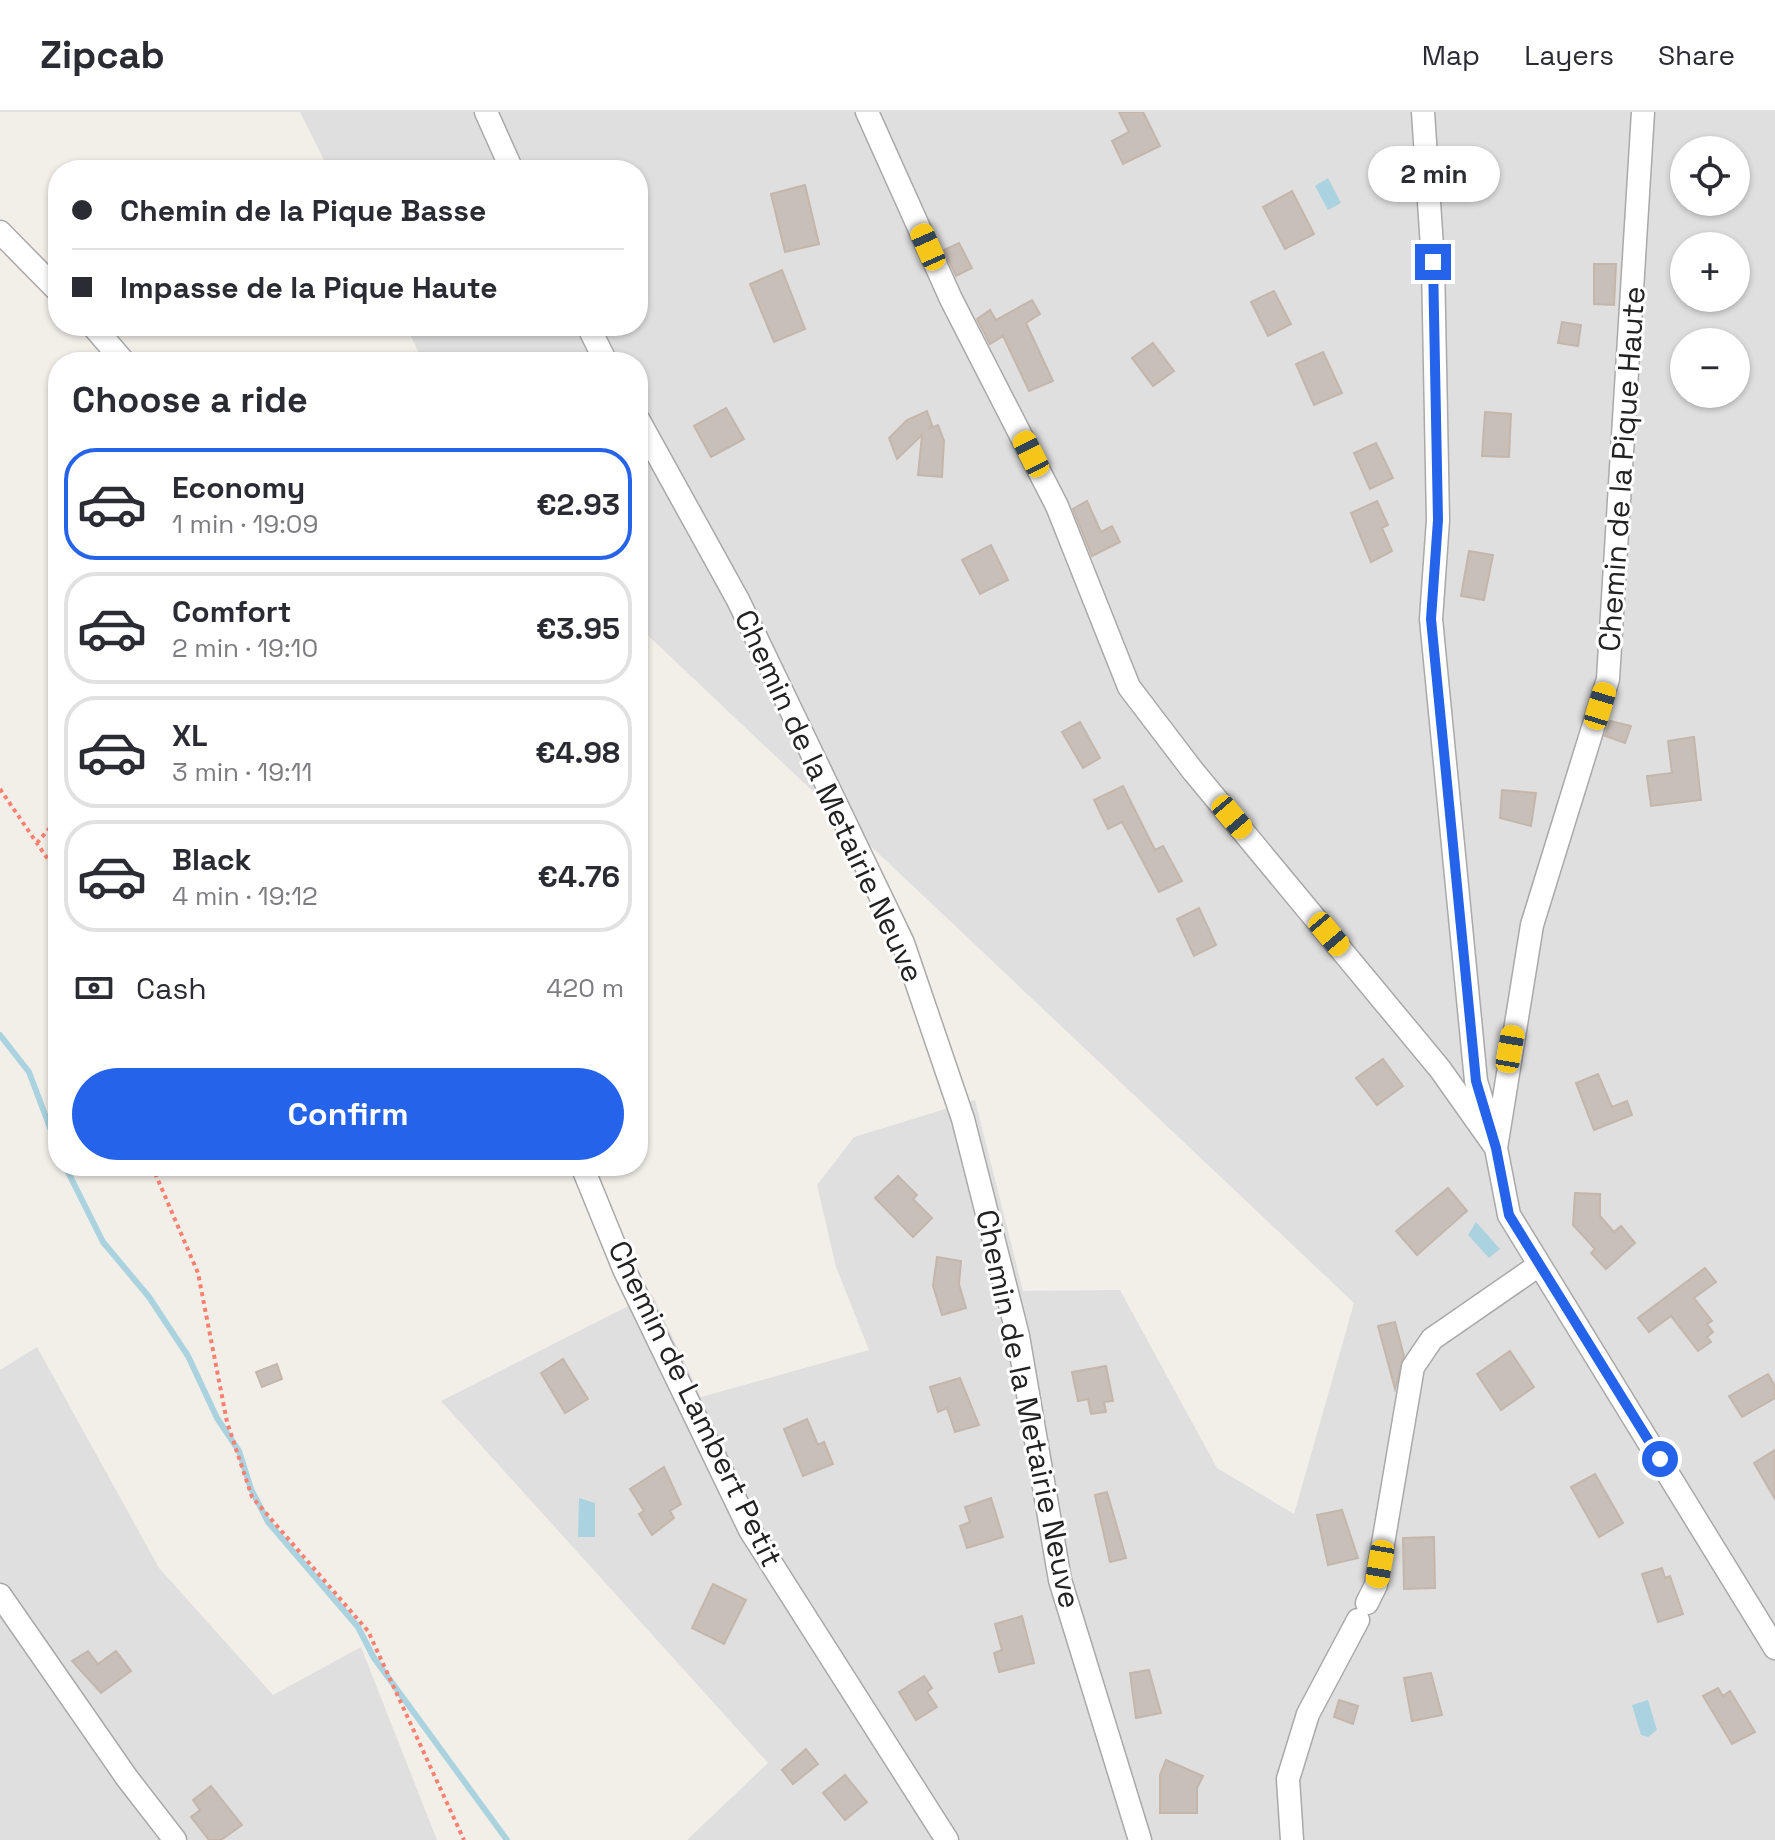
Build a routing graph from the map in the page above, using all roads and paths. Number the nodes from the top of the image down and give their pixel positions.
1 (486, 112) edge
2 (867, 112) edge
3 (1423, 112) edge
4 (1643, 112) edge
5 (508, 160) edge
6 (0, 232) edge
7 (48, 281) edge
8 (102, 336) edge
9 (115, 352) edge
10 (648, 437) edge
11 (0, 789) edge
12 (48, 830) edge
13 (37, 843) junction
14 (48, 859) edge
15 (1496, 1148) junction
16 (156, 1176) edge
17 (586, 1176) edge
18 (1539, 1265) junction
19 (0, 1595) edge
20 (1775, 1648) edge
21 (175, 1840) edge
22 (464, 1840) edge
23 (947, 1840) edge
24 (1140, 1840) edge
25 (1292, 1840) edge

1 - 5 street
2 - 15 street
3 - 15 street
4 - 15 street, Chemin de la Pique Haute
6 - 7 street
8 - 9 street
10 - 24 street, Chemin de la Metairie Neuve
11 - 13 path
12 - 13 path
13 - 14 path
15 - 18 street
16 - 22 path
17 - 23 street, Chemin de Lambert Petit
18 - 20 street
18 - 25 street
19 - 21 street

